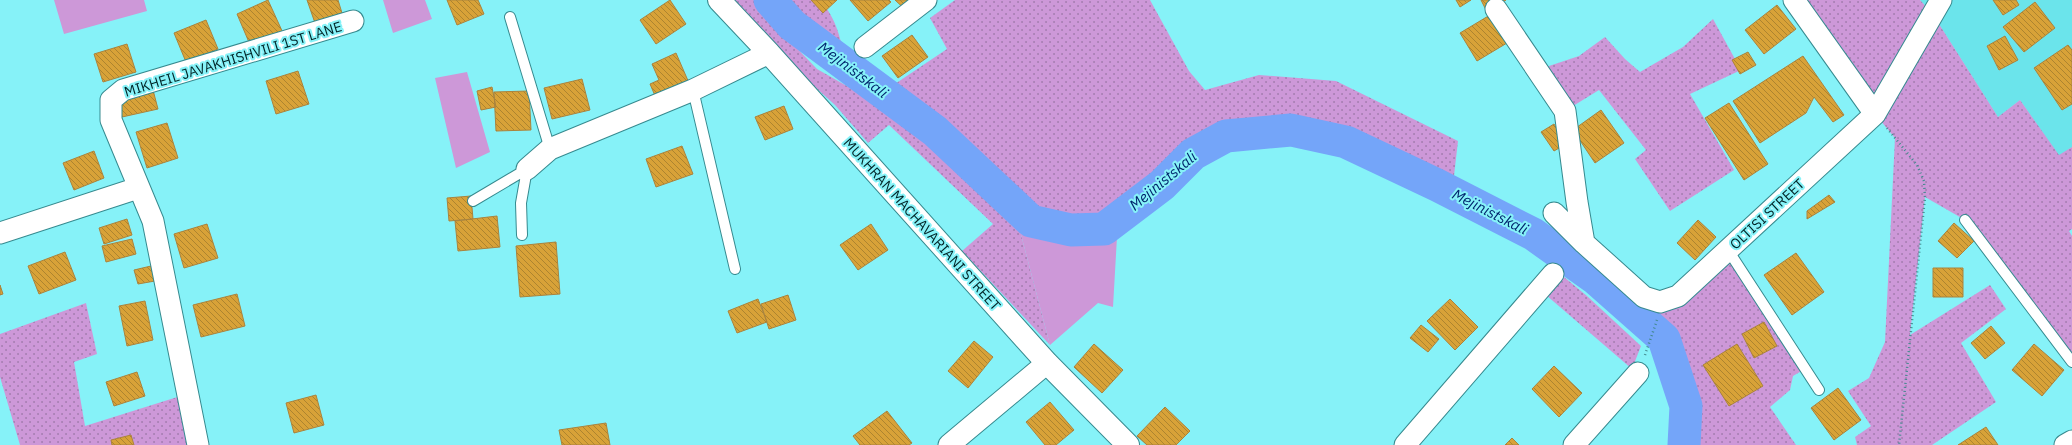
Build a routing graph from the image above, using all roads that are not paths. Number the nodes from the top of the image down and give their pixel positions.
1 (719, 0) edge
2 (926, 0) edge
3 (1794, 0) edge
4 (1941, 0) edge
5 (1496, 9) dead end
6 (510, 16) dead end
7 (354, 22) dead end
8 (865, 47) dead end
9 (769, 53) junction
10 (693, 90) junction
11 (1875, 114) junction
12 (550, 149) junction
13 (527, 169) junction
14 (138, 188) junction
15 (473, 201) dead end
16 (1554, 213) dead end
17 (1965, 220) dead end
18 (0, 233) edge
19 (522, 235) dead end
20 (1584, 243) junction
21 (1728, 250) junction
22 (735, 270) dead end
23 (1553, 274) dead end
24 (2072, 362) edge
25 (1047, 363) junction
26 (1641, 365) road end
27 (1819, 390) dead end
28 (2072, 441) edge
29 (198, 445) edge
30 (949, 445) edge
31 (1128, 445) edge
32 (1405, 445) edge
33 (1574, 445) edge
34 (2066, 445) edge

1 - 9 street, MUKHRAN MACHAVARIANI STREET
2 - 8 street
3 - 11 street
4 - 11 street, OLTISI STREET
5 - 20 street
6 - 12 lane
7 - 14 street, MIKHEIL JAVAKHISHVILI 1ST LANE
9 - 10 street
9 - 25 street, MUKHRAN MACHAVARIANI STREET
10 - 12 street
10 - 22 lane
11 - 21 street, OLTISI STREET
12 - 13 street
13 - 15 lane
13 - 19 lane
14 - 18 street
14 - 29 street, MIKHEIL JAVAKHISHVILI 1ST LANE
16 - 20 street, OLTISI STREET
17 - 24 lane
20 - 21 street, OLTISI STREET
21 - 27 lane
23 - 32 street
25 - 30 street
25 - 31 street, MUKHRAN MACHAVARIANI STREET
26 - 33 street
28 - 34 street

